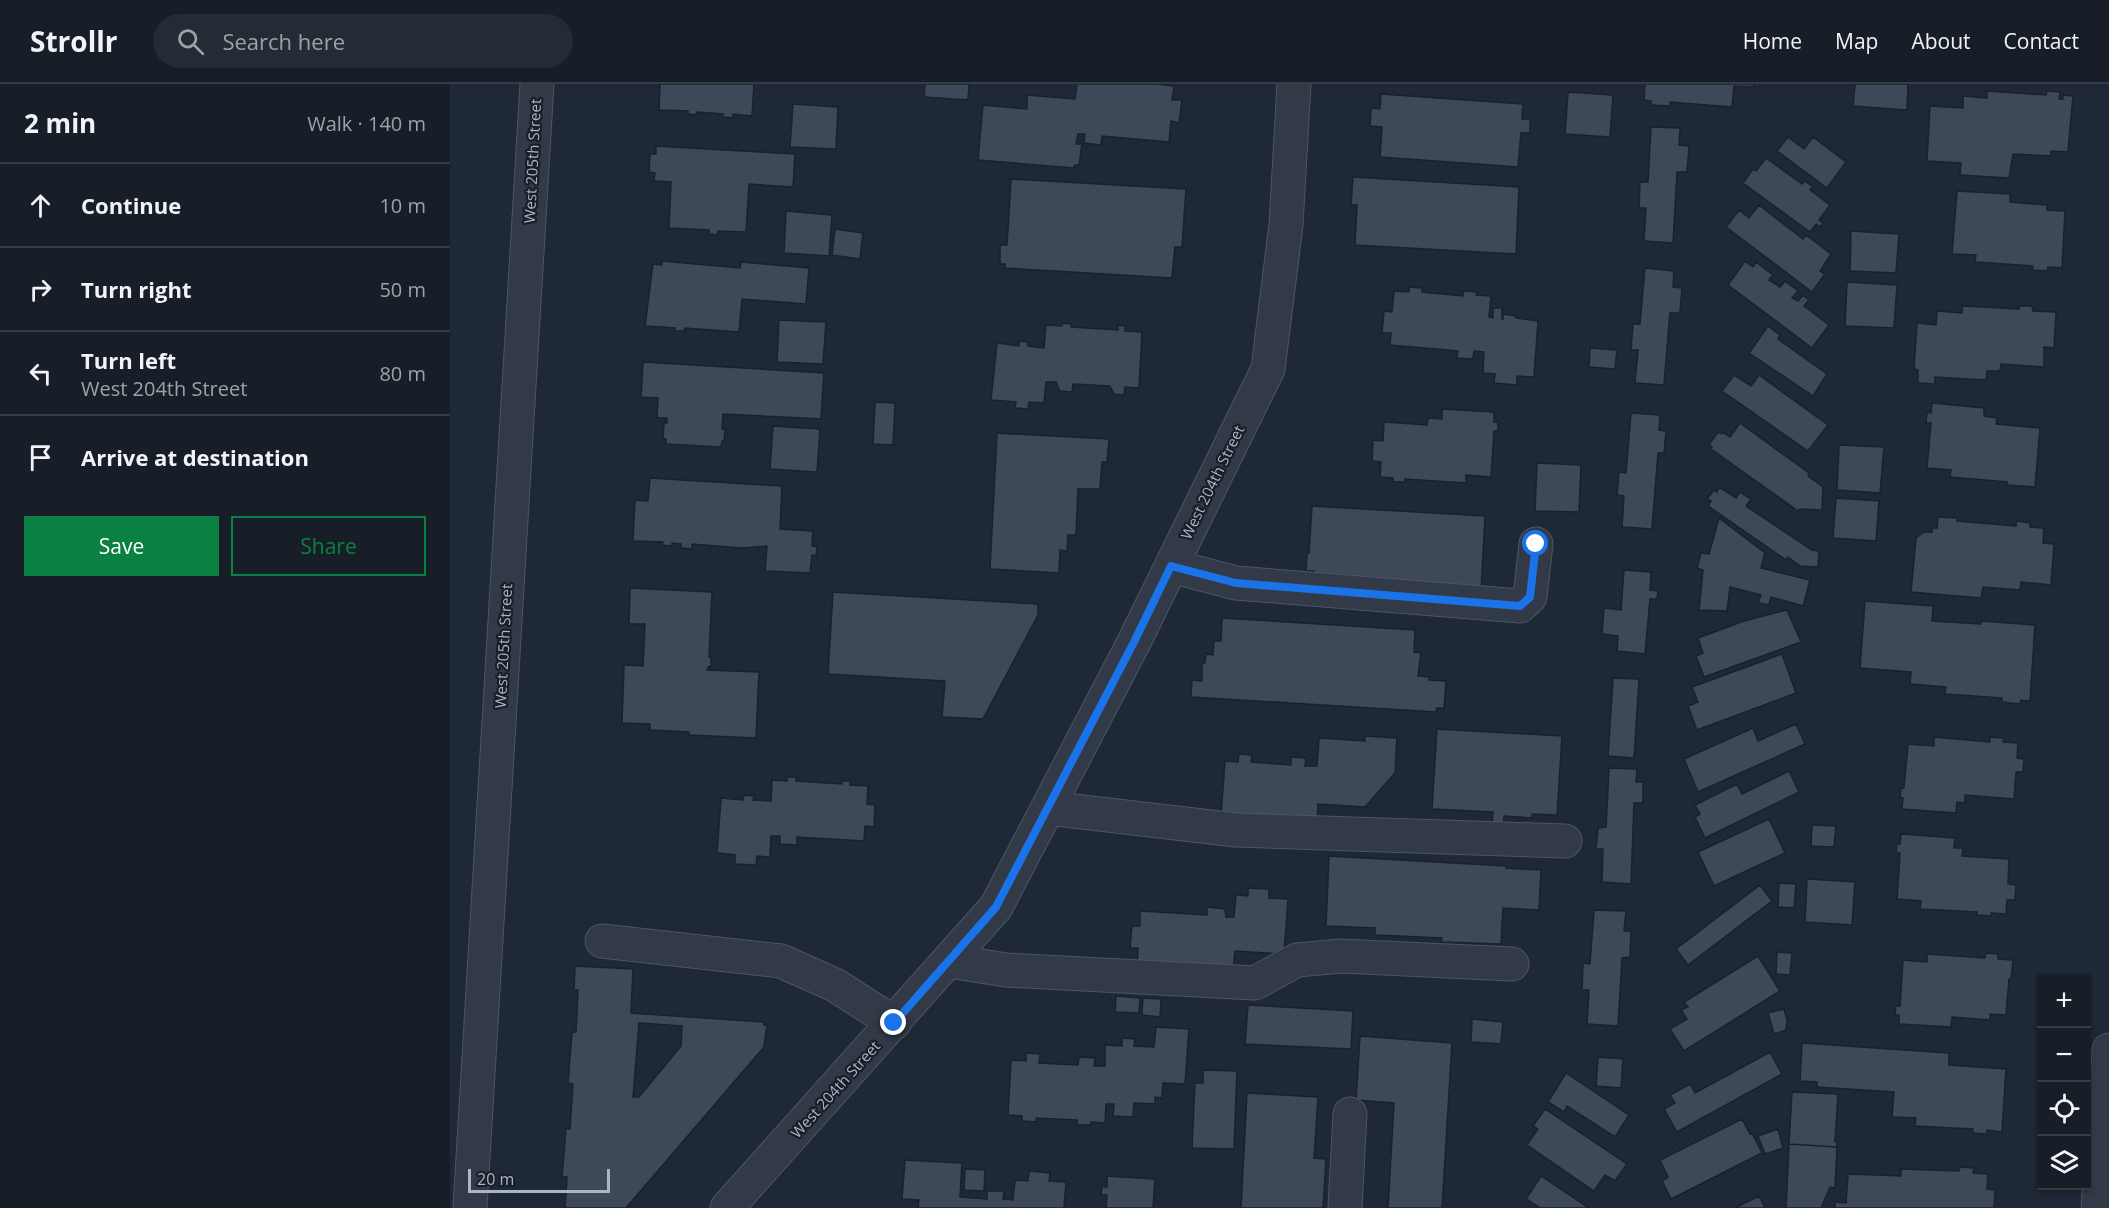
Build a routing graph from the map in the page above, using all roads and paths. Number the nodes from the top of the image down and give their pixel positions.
1 (537, 84) edge
2 (1294, 84) edge
3 (1536, 544) dead end
4 (1171, 566) junction
5 (1048, 808) junction
6 (1565, 841) dead end
7 (602, 941) dead end
8 (949, 961) junction
9 (1512, 964) dead end
10 (894, 1023) junction
11 (2109, 1050) edge
12 (1350, 1114) dead end
13 (470, 1208) edge
14 (727, 1208) edge
15 (1345, 1208) edge
16 (2098, 1208) edge

1 - 13 street, West 205th Street
2 - 4 street, West 204th Street
3 - 4 street
4 - 5 street, West 204th Street
5 - 6 street
5 - 8 street, West 204th Street
7 - 10 street
8 - 9 street
8 - 10 street, West 204th Street
10 - 14 street, West 204th Street
11 - 16 street
12 - 15 street

